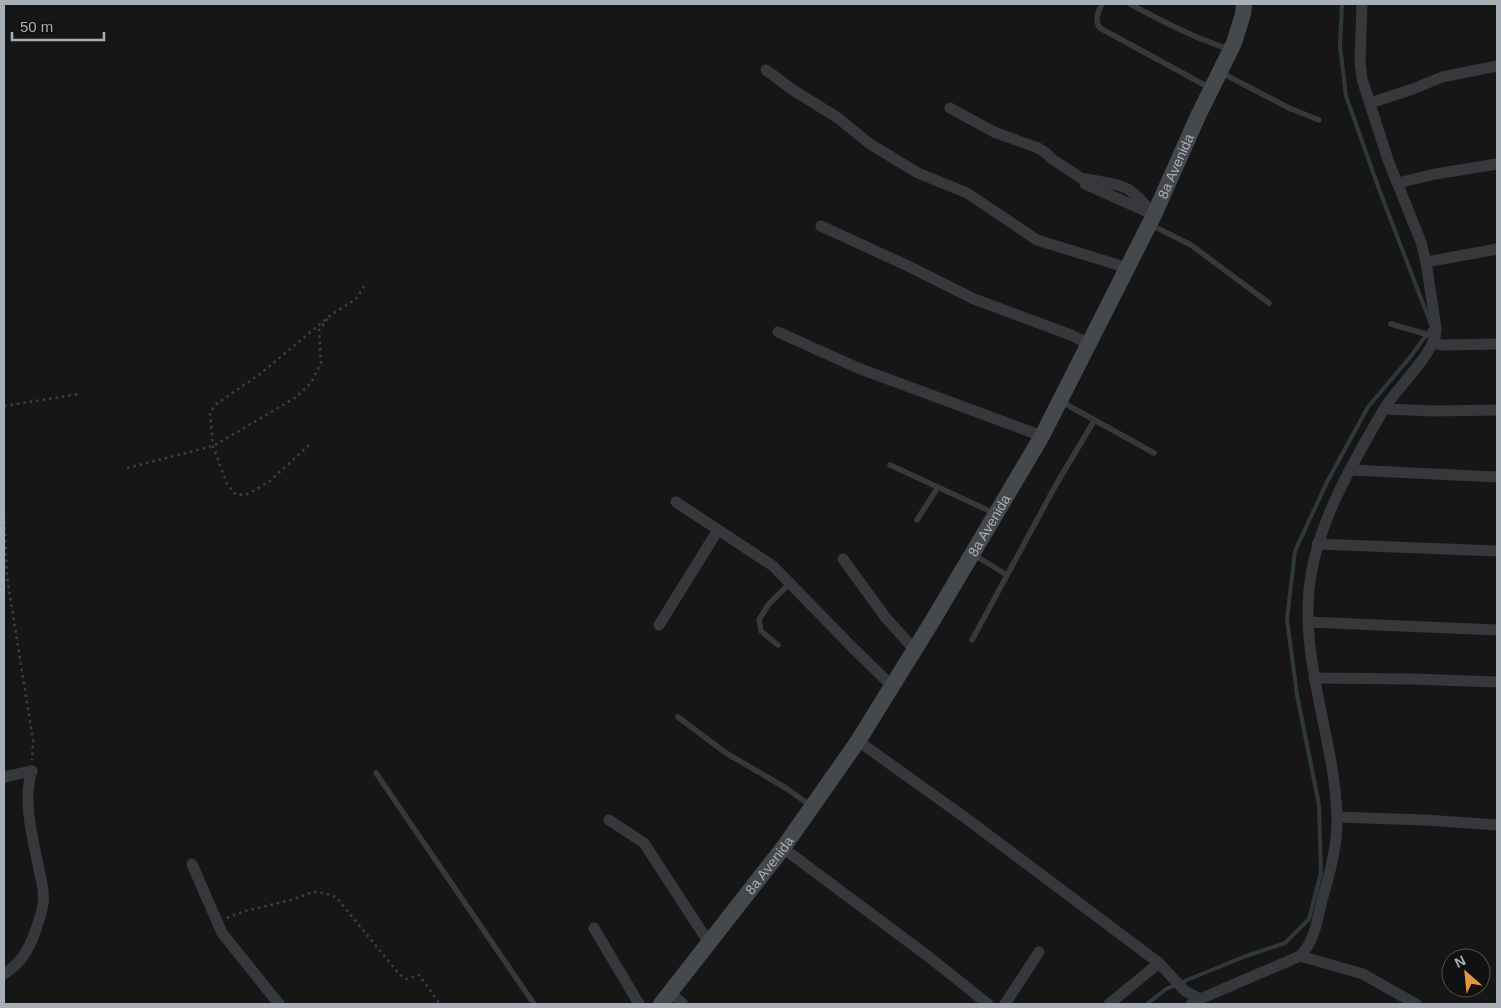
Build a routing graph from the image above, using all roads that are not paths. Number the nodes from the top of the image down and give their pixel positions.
1 (1102, 4) edge
2 (1130, 4) edge
3 (1244, 4) edge
4 (1362, 4) edge
5 (1231, 50) junction
6 (1497, 66) edge
7 (766, 70) dead end
8 (1220, 72) junction
9 (1212, 89) junction
10 (1370, 103) junction
11 (950, 108) dead end
12 (1319, 120) dead end
13 (1497, 164) edge
14 (1398, 183) junction
15 (1152, 219) junction
16 (821, 226) dead end
17 (1497, 249) edge
18 (1426, 262) junction
19 (1128, 268) junction
20 (1269, 303) dead end
21 (1391, 324) dead end
22 (778, 332) dead end
23 (1434, 339) junction
24 (1089, 344) junction
25 (1497, 344) edge
26 (1060, 401) junction
27 (1384, 410) junction
28 (1497, 410) edge
29 (1094, 420) junction
30 (1042, 436) junction
31 (1154, 453) dead end
32 (890, 465) dead end
33 (1350, 470) junction
34 (1497, 477) edge
35 (938, 486) junction
36 (676, 502) dead end
37 (996, 514) junction
38 (917, 520) dead end
39 (718, 530) junction
40 (1317, 544) junction
41 (1497, 550) edge
42 (972, 554) junction
43 (843, 559) dead end
44 (1007, 575) junction
45 (790, 583) junction
46 (1308, 622) junction
47 (660, 625) dead end
48 (1497, 630) edge
49 (972, 640) dead end
50 (778, 645) dead end
51 (915, 650) junction
52 (1314, 678) junction
53 (1497, 682) edge
54 (892, 686) junction
55 (678, 717) dead end
56 (858, 741) junction
57 (376, 773) dead end
58 (4, 777) edge
59 (812, 808) junction
60 (1337, 817) junction
61 (609, 820) dead end
62 (1497, 825) edge
63 (783, 848) junction
64 (192, 864) dead end
65 (594, 928) dead end
66 (709, 943) junction
67 (1039, 952) dead end
68 (1300, 956) junction
69 (1162, 966) junction
70 (4, 974) edge
71 (665, 998) edge
72 (1194, 1003) edge
73 (279, 1004) edge
74 (534, 1004) edge
75 (639, 1004) edge
76 (683, 1004) edge
77 (988, 1004) edge
78 (1006, 1004) edge
79 (1109, 1004) edge
80 (1416, 1004) edge

1 - 9 lane
2 - 5 lane
3 - 5 street, 8a Avenida
4 - 10 street
5 - 8 street, 8a Avenida
6 - 10 street
7 - 19 street
8 - 9 street, 8a Avenida
8 - 12 lane
9 - 15 street, 8a Avenida
10 - 14 street
11 - 15 street
13 - 14 street
14 - 18 street
15 - 19 street, 8a Avenida
15 - 20 lane
16 - 24 street
17 - 18 street
18 - 23 street
19 - 24 street, 8a Avenida
21 - 23 lane
22 - 30 street
23 - 25 street
23 - 27 street
24 - 26 street, 8a Avenida
26 - 29 lane
26 - 30 street, 8a Avenida
27 - 28 street
27 - 33 street
29 - 31 lane
29 - 44 lane
30 - 37 street, 8a Avenida
32 - 35 lane
33 - 34 street
33 - 40 street
35 - 37 lane
35 - 38 lane
36 - 39 street
37 - 42 street, 8a Avenida
39 - 45 street
39 - 47 street
40 - 41 street
40 - 46 street
42 - 44 lane
42 - 51 street, 8a Avenida
43 - 51 street
44 - 49 lane
45 - 50 lane
45 - 54 street
46 - 48 street
46 - 52 street
51 - 54 street, 8a Avenida
52 - 53 street
52 - 60 street
54 - 56 street, 8a Avenida
55 - 59 lane
56 - 59 street, 8a Avenida
56 - 69 street
57 - 74 lane
58 - 70 street
59 - 63 street, 8a Avenida
60 - 62 street
60 - 68 street
61 - 66 street
63 - 66 street, 8a Avenida
63 - 77 street
64 - 73 street
65 - 75 street
66 - 71 street, 8a Avenida
67 - 78 street
68 - 72 street
68 - 80 street
69 - 72 street
69 - 79 street
71 - 76 street

